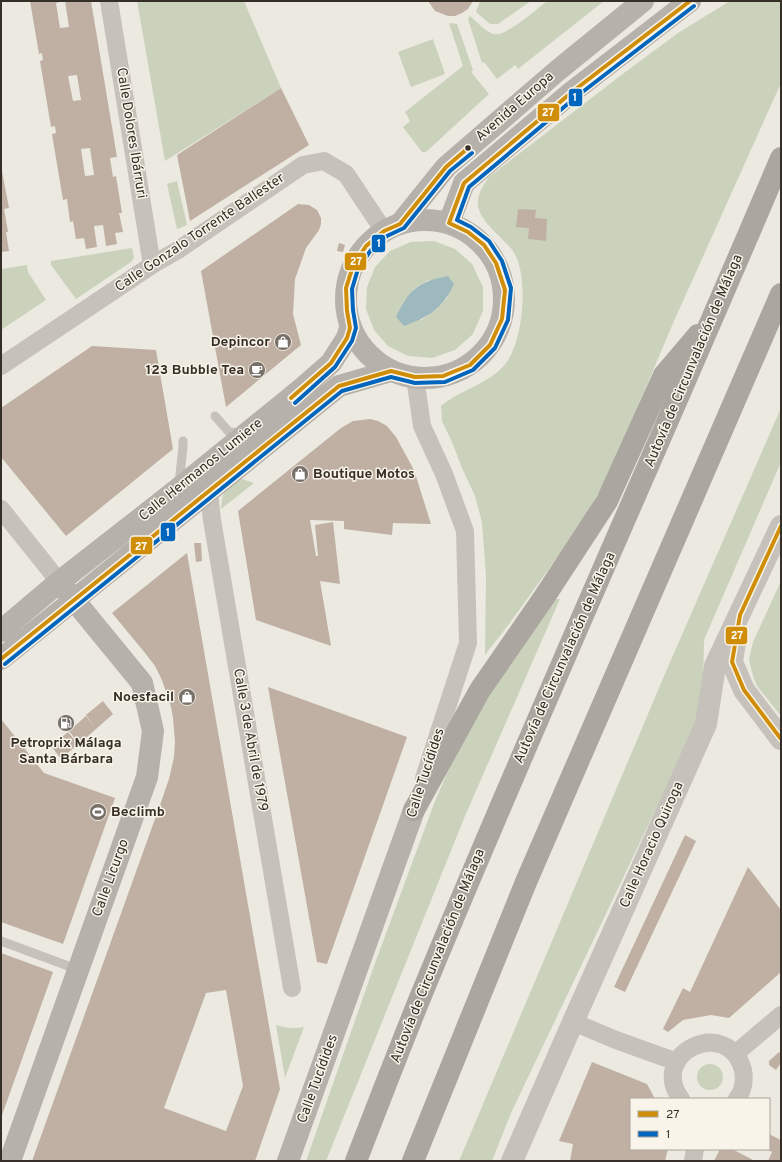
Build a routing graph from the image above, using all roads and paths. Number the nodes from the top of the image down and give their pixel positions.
1 (109, 1) edge
2 (643, 1) edge
3 (690, 1) edge
4 (781, 158) edge
5 (449, 223) junction
6 (392, 227) junction
7 (152, 265) junction
8 (781, 294) edge
9 (714, 316) junction
10 (350, 328) junction
11 (1, 366) edge
12 (391, 370) junction
13 (414, 377) junction
14 (215, 416) dead end
15 (247, 434) junction
16 (183, 441) dead end
17 (178, 489) junction
18 (209, 492) junction
19 (1, 509) edge
20 (781, 526) edge
21 (66, 591) junction
22 (740, 615) junction
23 (1, 631) edge
24 (1, 659) edge
25 (781, 739) edge
26 (414, 810) junction
27 (1, 941) edge
28 (79, 970) junction
29 (292, 988) dead end
30 (781, 1015) edge
31 (573, 1022) junction
32 (735, 1054) junction
33 (677, 1062) junction
34 (679, 1098) edge
35 (737, 1098) edge
36 (695, 1150) edge
37 (10, 1161) edge
38 (288, 1161) edge
39 (356, 1161) edge
40 (413, 1161) edge
41 (512, 1161) edge
42 (693, 1161) edge

1 - 7 street, Calle Dolores Ibárruri
2 - 6 main road, Avenida Europa
3 - 5 main road, Avenida Europa
4 - 9 highway, Autovía de Circunvalación de Málaga
5 - 6 main road
5 - 13 main road
6 - 7 street, Calle Gonzalo Torrente Ballester
6 - 10 main road, Avenida Europa
7 - 11 street, Calle Gonzalo Torrente Ballester
8 - 40 highway
9 - 26 highway
9 - 39 highway, Autovía de Circunvalación de Málaga
10 - 12 main road
10 - 15 main road, Calle Hermanos Lumiere
12 - 13 main road
12 - 18 main road, Calle Hermanos Lumiere
13 - 26 street, Calle Tucídides
14 - 15 lane
15 - 17 main road, Calle Hermanos Lumiere
16 - 17 lane
17 - 21 main road, Calle Hermanos Lumiere
18 - 21 main road, Calle Hermanos Lumiere
18 - 29 street, Calle 3 de Abril de 1979
19 - 21 street
20 - 22 street, Calle Horacio Quiroga
21 - 23 main road, Calle Hermanos Lumiere
21 - 24 main road, Calle Hermanos Lumiere
21 - 28 main road, Calle Licurgo
22 - 25 street
22 - 31 street, Calle Horacio Quiroga
26 - 38 main road, Calle Tucídides
27 - 28 lane
28 - 37 main road, Calle Licurgo
30 - 32 street
31 - 33 street
31 - 41 street, Calle Horacio Quiroga
32 - 33 street
32 - 35 street
33 - 34 street
36 - 42 street

